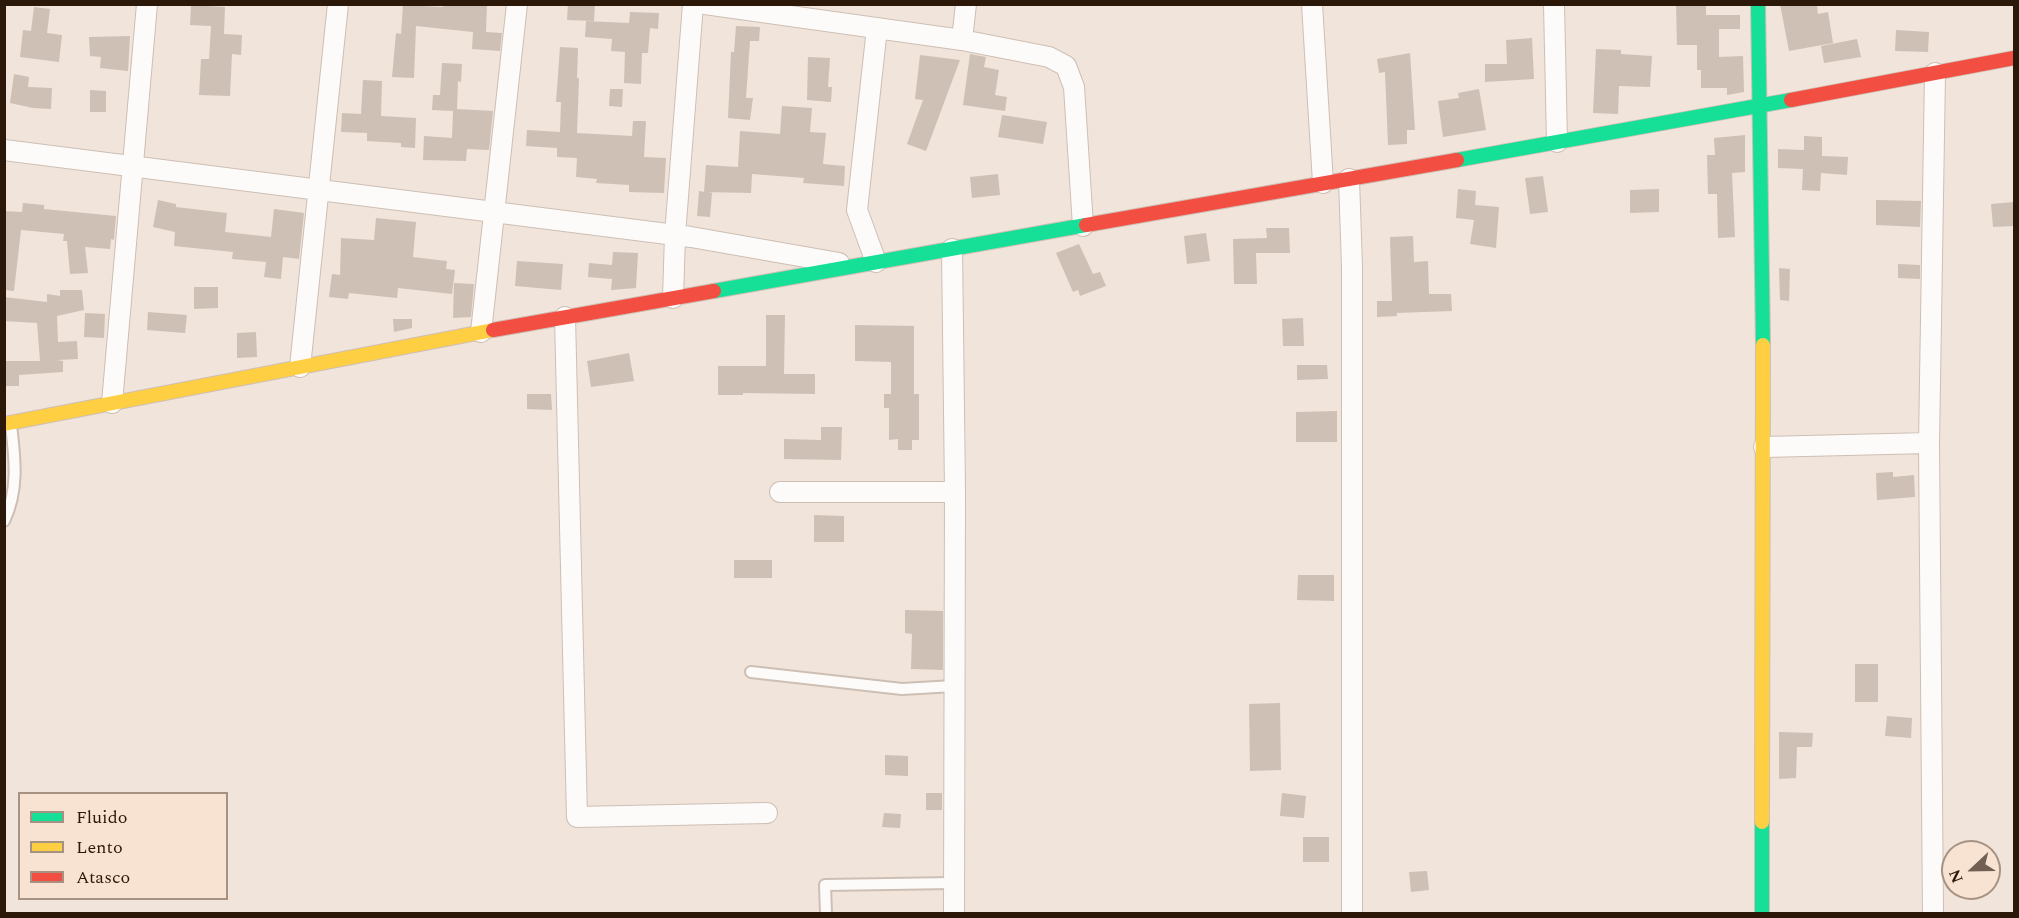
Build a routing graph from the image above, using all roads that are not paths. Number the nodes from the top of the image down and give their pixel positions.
1 (147, 4) edge
2 (338, 4) edge
3 (517, 4) edge
4 (693, 4) edge
5 (705, 4) edge
6 (966, 4) edge
7 (1312, 4) edge
8 (1554, 4) edge
9 (1758, 4) edge
10 (877, 28) junction
11 (962, 40) junction
12 (2014, 58) edge
13 (1935, 73) junction
14 (1761, 106) junction
15 (1557, 142) junction
16 (4, 150) edge
17 (133, 166) junction
18 (1349, 179) junction
19 (1323, 183) junction
20 (318, 189) junction
21 (494, 212) junction
22 (1083, 226) junction
23 (675, 235) junction
24 (952, 249) junction
25 (876, 262) junction
26 (853, 266) junction
27 (673, 298) junction
28 (564, 317) junction
29 (481, 332) junction
30 (300, 367) junction
31 (112, 403) junction
32 (8, 423) edge
33 (1929, 443) junction
34 (1764, 447) junction
35 (780, 492) dead end
36 (955, 492) junction
37 (4, 521) edge
38 (751, 672) dead end
39 (954, 686) junction
40 (767, 813) dead end
41 (953, 883) junction
42 (826, 914) edge
43 (954, 914) edge
44 (1352, 914) edge
45 (1762, 914) edge
46 (1933, 914) edge

1 - 17 street
2 - 20 street
3 - 21 street
4 - 23 street
5 - 10 street
6 - 11 street
7 - 19 street
8 - 15 street
9 - 14 street
10 - 11 street
10 - 25 street
11 - 22 street
12 - 13 street
13 - 14 street
13 - 33 street
14 - 15 street
14 - 34 street
15 - 18 street
16 - 17 street
17 - 20 street
17 - 31 street
18 - 19 street
18 - 44 street
19 - 22 street
20 - 21 street
20 - 30 street
21 - 23 street
21 - 29 street
22 - 24 street
23 - 26 street
23 - 27 street
24 - 25 street
24 - 36 street
25 - 26 street
26 - 27 street
27 - 28 street
28 - 29 street
28 - 40 street
29 - 30 street
30 - 31 street
31 - 32 street
32 - 37 lane
33 - 34 street
33 - 46 street
34 - 45 street
35 - 36 street
36 - 39 street
38 - 39 lane
39 - 41 street
41 - 42 lane
41 - 43 street

